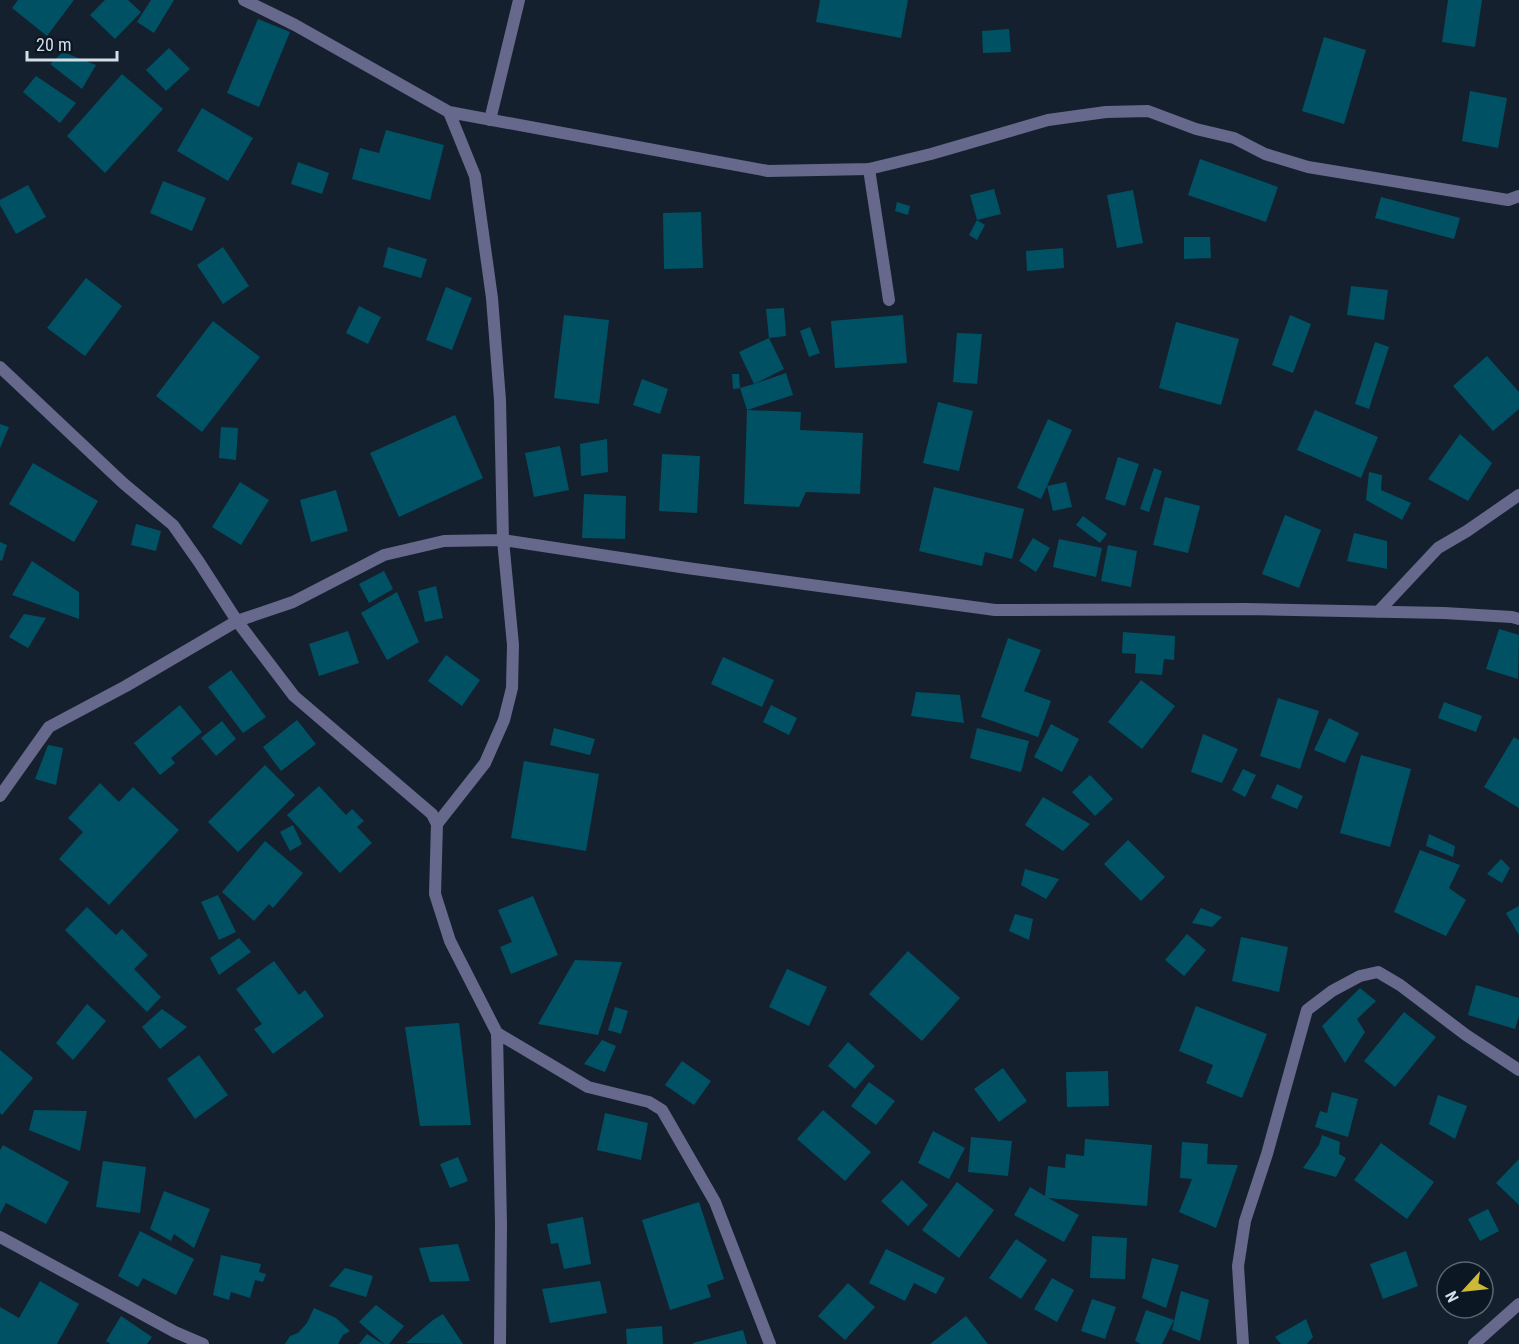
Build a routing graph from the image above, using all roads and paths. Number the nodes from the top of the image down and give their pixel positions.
1 (244, 0) edge
2 (519, 0) edge
3 (449, 112) junction
4 (490, 120) junction
5 (869, 169) junction
6 (1519, 196) edge
7 (889, 300) dead end
8 (0, 367) edge
9 (1519, 495) edge
10 (503, 540) junction
11 (1378, 612) junction
12 (1519, 619) edge
13 (237, 621) junction
14 (0, 796) edge
15 (437, 824) junction
16 (497, 1033) junction
17 (1519, 1070) edge
18 (0, 1237) edge
19 (1519, 1304) edge
20 (203, 1344) edge
21 (500, 1344) edge
22 (770, 1344) edge
23 (1243, 1344) edge
24 (1474, 1344) edge

1 - 3 street
2 - 4 street
3 - 4 street
3 - 10 street
4 - 5 street
5 - 6 street
5 - 7 street
8 - 13 street
9 - 11 street
10 - 11 street
10 - 13 street
10 - 15 street
11 - 12 street
13 - 14 street
13 - 15 street
15 - 16 street
16 - 21 street
16 - 22 street
17 - 23 street
18 - 20 street
19 - 24 street

